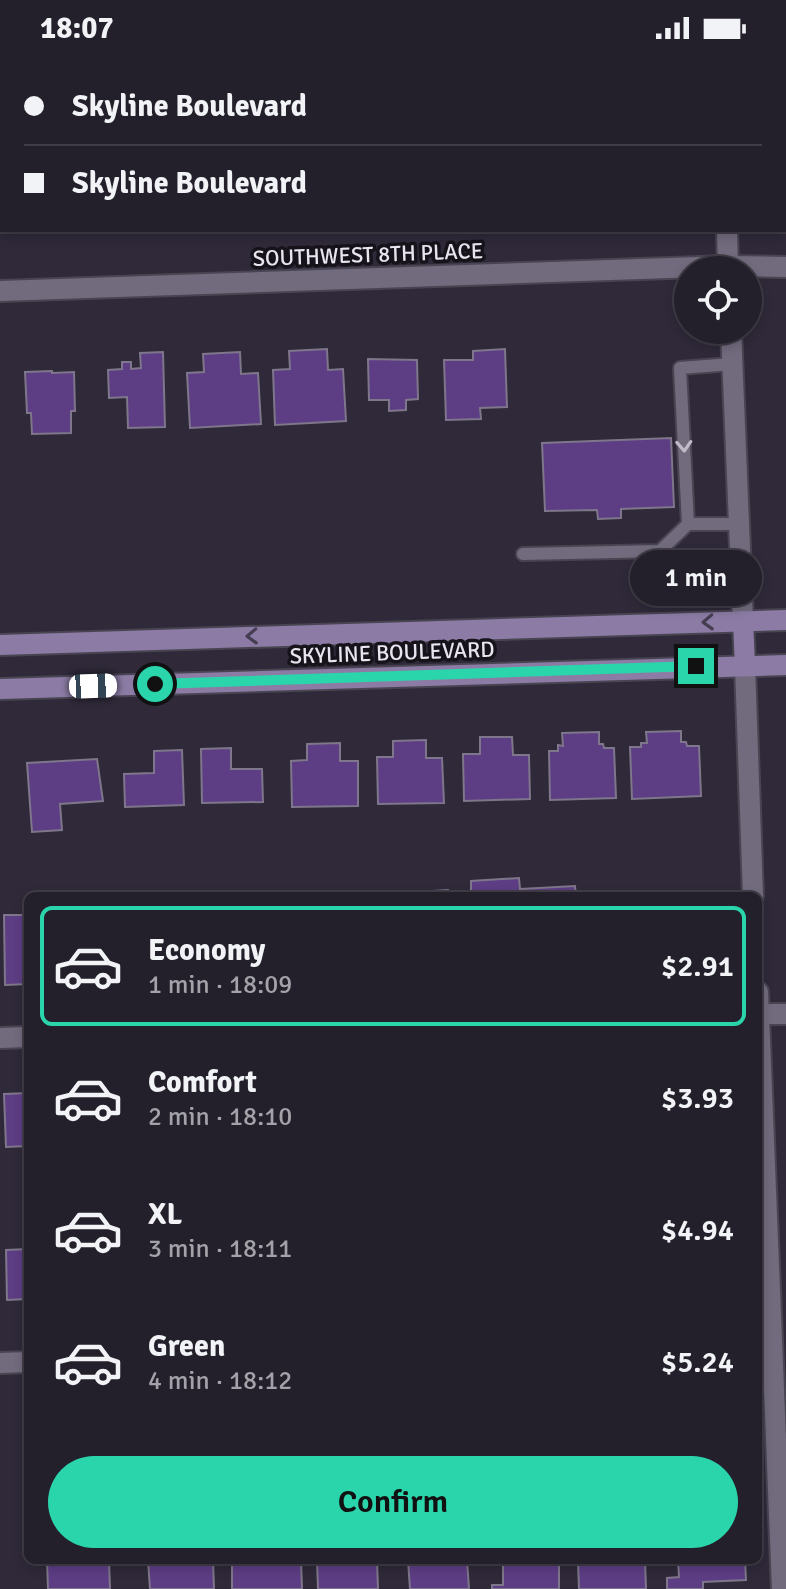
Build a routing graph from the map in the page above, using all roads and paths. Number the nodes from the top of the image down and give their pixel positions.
1 (727, 232) edge
2 (728, 256) edge
3 (762, 267) edge
4 (786, 267) edge
5 (674, 270) edge
6 (0, 291) edge
7 (731, 344) edge
8 (732, 364) junction
9 (688, 524) junction
10 (739, 524) junction
11 (523, 554) dead end
12 (786, 620) edge
13 (743, 621) junction
14 (0, 645) edge
15 (786, 665) edge
16 (745, 666) junction
17 (0, 689) edge
18 (753, 892) edge
19 (762, 1014) edge
20 (786, 1014) edge
21 (24, 1037) edge
22 (0, 1038) edge
23 (762, 1176) edge
24 (765, 1337) edge
25 (24, 1362) edge
26 (0, 1363) edge
27 (782, 1589) edge

1 - 2 street
3 - 4 street, SOUTHWEST 8TH PLACE
5 - 6 street, SOUTHWEST 8TH PLACE
7 - 8 street
8 -> 9 lane
8 - 10 street
9 - 10 lane
9 - 11 lane
10 - 13 street
12 - 13 street, SKYLINE BOULEVARD
13 -> 14 street, SKYLINE BOULEVARD
13 - 16 street
15 - 16 street, SKYLINE BOULEVARD
16 - 17 street, SKYLINE BOULEVARD
16 - 18 street
19 - 20 street
21 - 22 street
23 - 24 street
24 - 27 street
25 - 26 street

